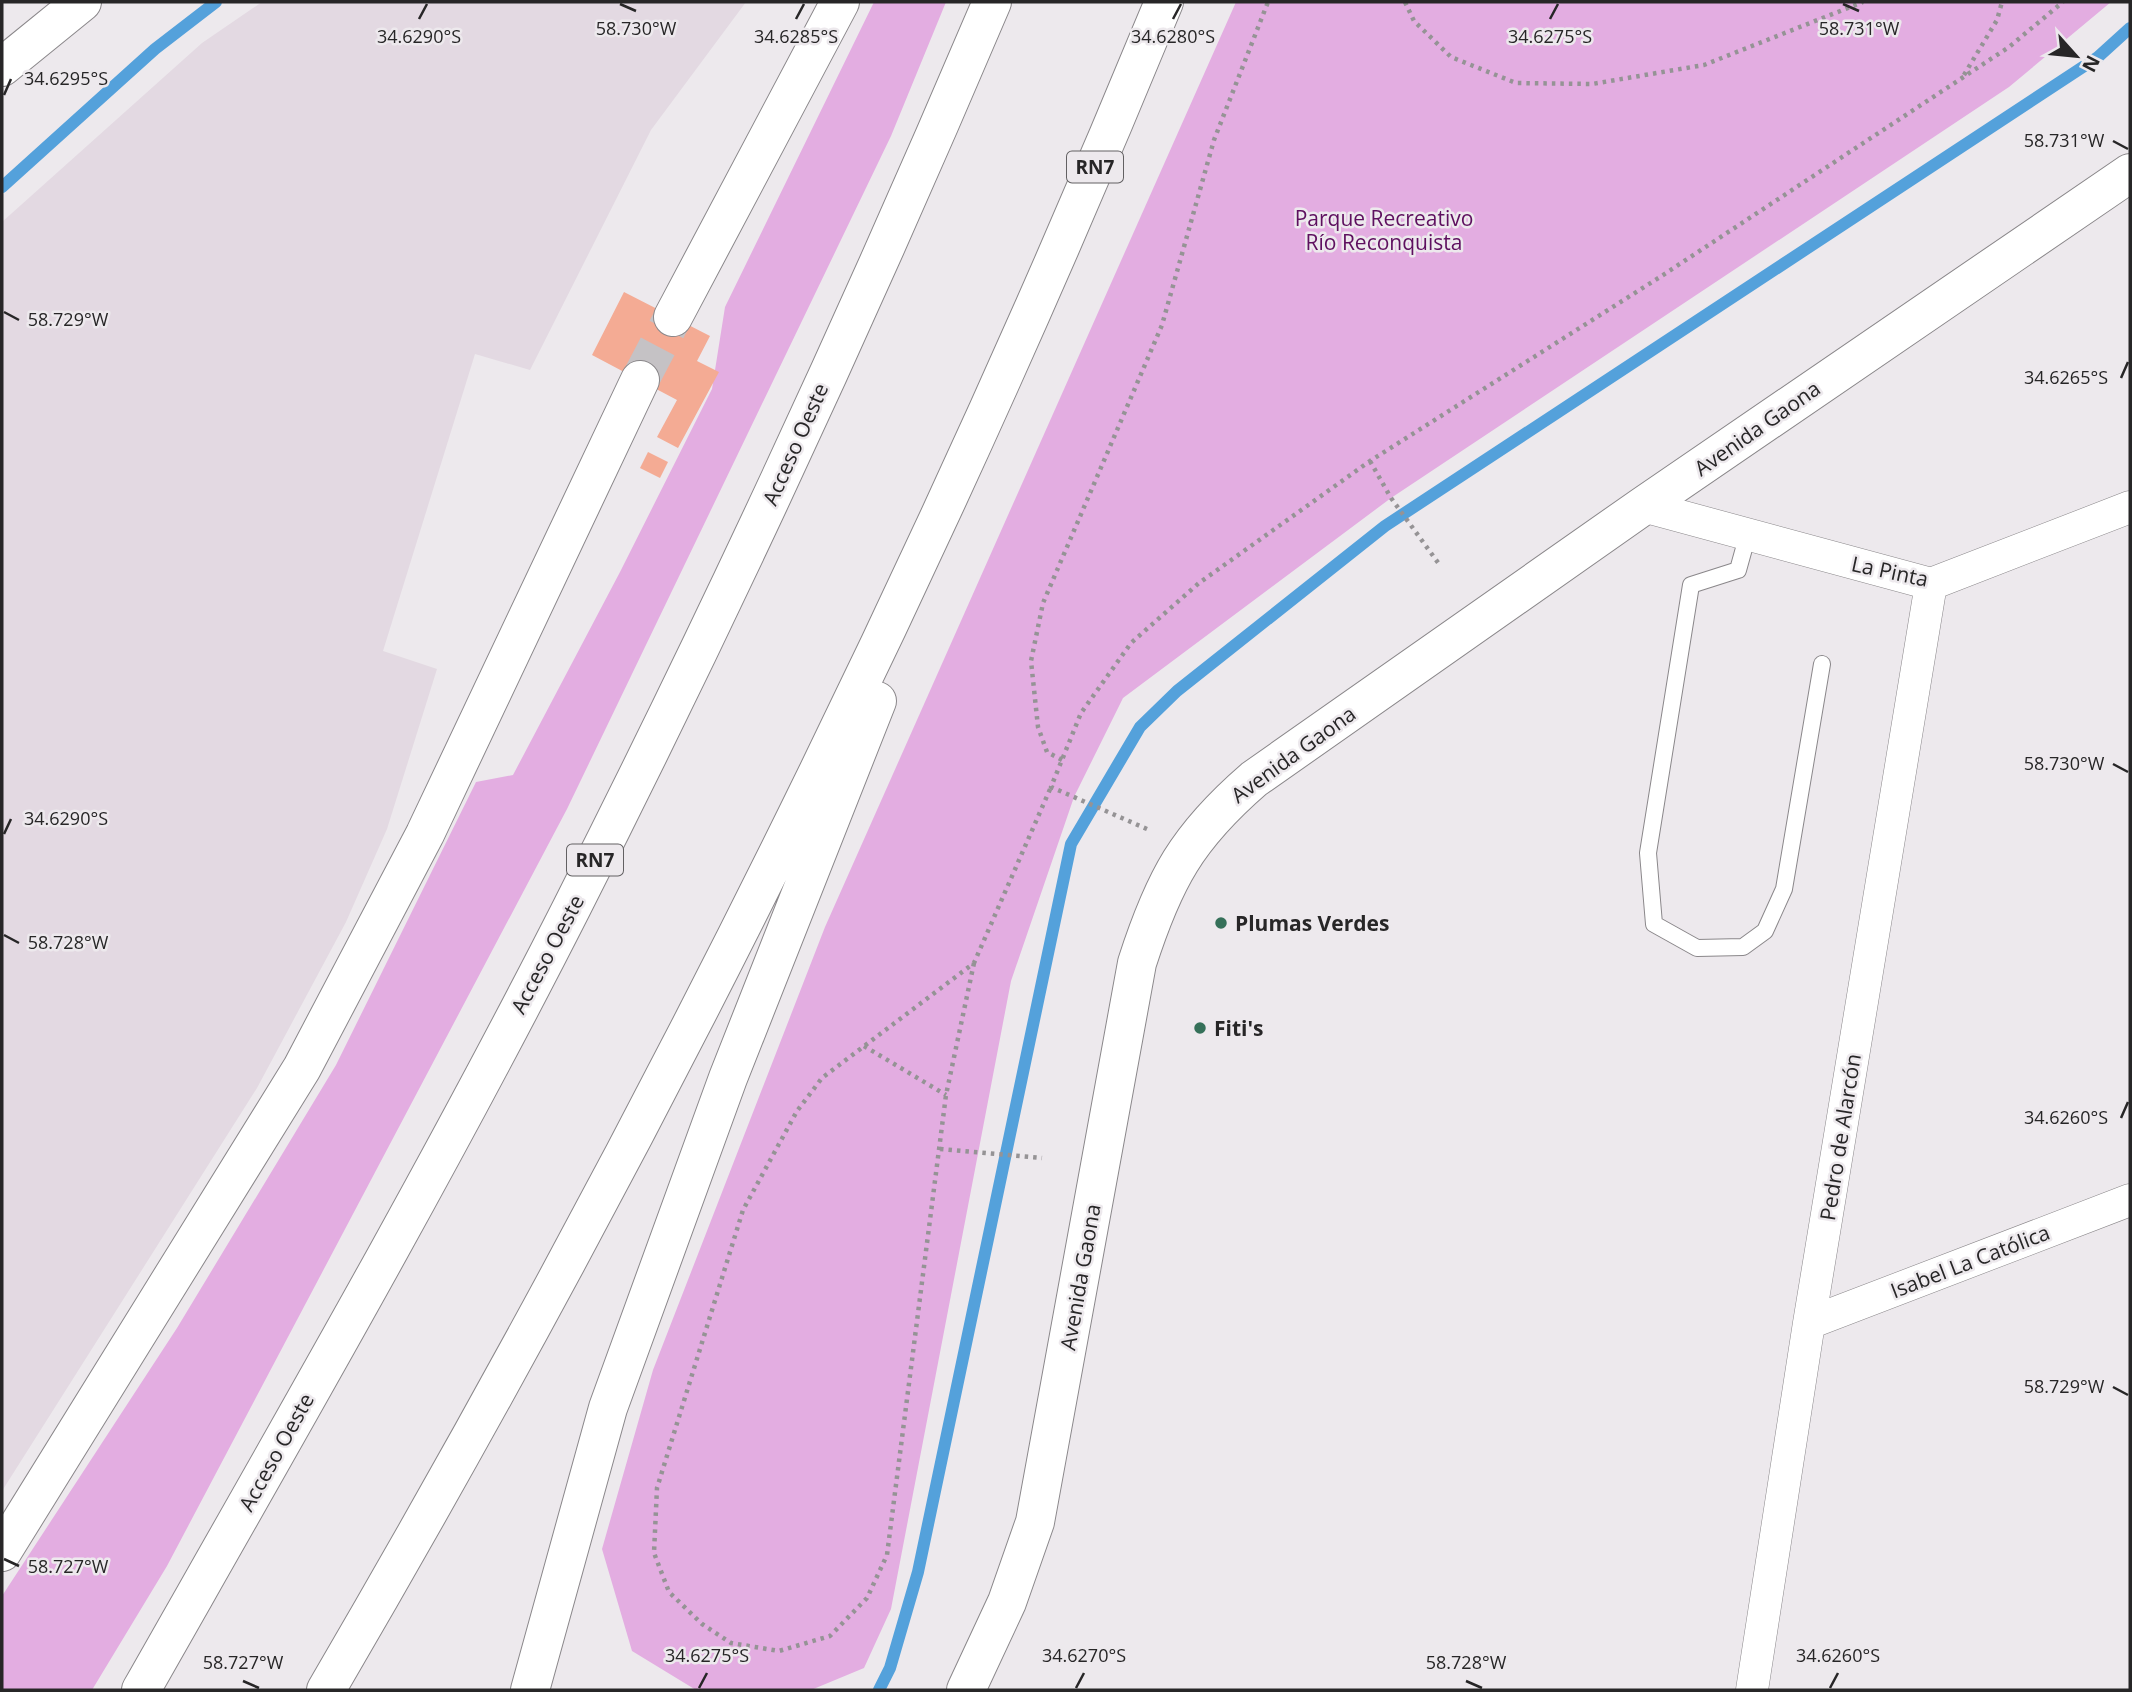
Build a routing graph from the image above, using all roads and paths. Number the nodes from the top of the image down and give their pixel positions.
1 (82, 2) edge
2 (840, 2) edge
3 (992, 2) edge
4 (1164, 2) edge
5 (1268, 2) edge
6 (1405, 2) edge
7 (1863, 2) edge
8 (2002, 2) edge
9 (2063, 2) edge
10 (2, 67) edge
11 (1962, 78) junction
12 (2130, 173) edge
13 (673, 317) tunnel mouth
14 (1023, 331) junction
15 (640, 380) tunnel mouth
16 (1370, 461) junction
17 (1643, 506) junction
18 (2130, 506) edge
19 (1748, 534) junction
20 (1439, 564) dead end
21 (1931, 584) junction
22 (1822, 664) dead end
23 (1062, 760) junction
24 (1051, 787) junction
25 (1147, 829) dead end
26 (974, 963) junction
27 (864, 1046) junction
28 (946, 1095) junction
29 (940, 1149) junction
30 (1042, 1158) dead end
31 (2130, 1200) edge
32 (1809, 1322) junction
33 (2, 1552) edge
34 (141, 1690) edge
35 (326, 1690) edge
36 (530, 1690) edge
37 (966, 1690) edge
38 (1752, 1690) edge

1 - 10 main road
2 - 13 main road
3 - 34 main road, Acceso Oeste / RN7
4 - 14 main road, RN7
5 - 23 path
6 - 7 path
8 - 11 path
9 - 11 path
11 - 16 path
12 - 17 main road, Avenida Gaona
14 - 35 main road, RN7
14 - 36 main road
15 - 33 main road
16 - 20 path
16 - 23 path
17 - 19 street, La Pinta
17 - 37 main road, Avenida Gaona
18 - 21 street, La Pinta
19 - 21 street, La Pinta
19 - 22 lane
21 - 32 street, Pedro de Alarcón
23 - 24 path
24 - 25 path
24 - 26 path
26 - 27 path
26 - 28 path
27 - 28 path
27 - 29 path
28 - 29 path
29 - 30 path
31 - 32 street, Isabel La Católica
32 - 38 street, Pedro de Alarcón

